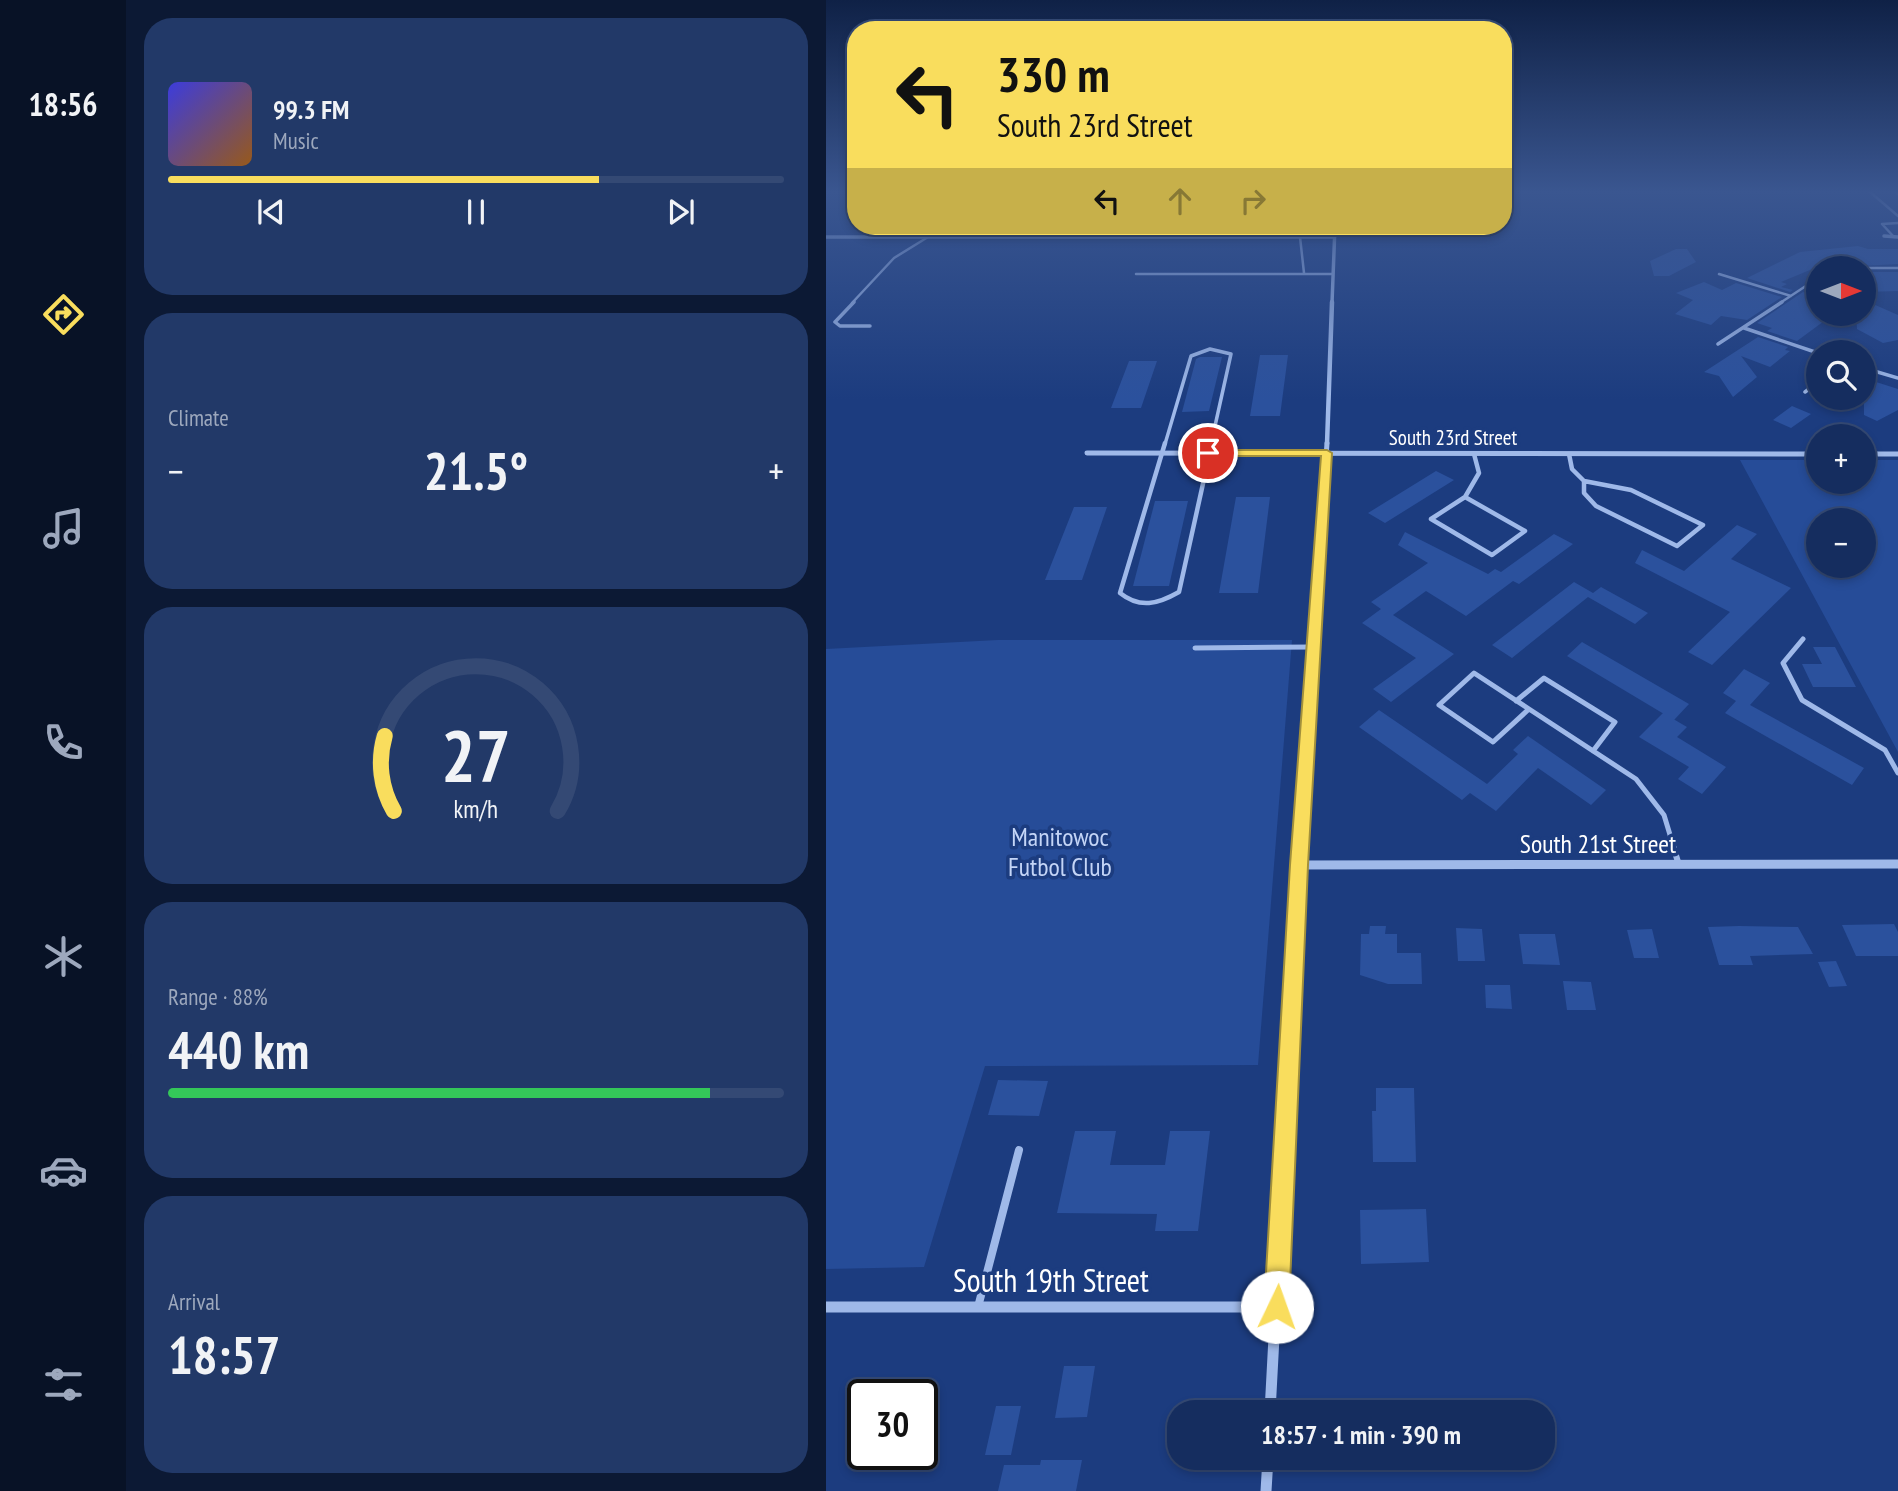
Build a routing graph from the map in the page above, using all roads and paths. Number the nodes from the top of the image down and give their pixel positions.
1 (892, 261) edge
2 (1303, 261) edge
3 (1333, 261) edge
4 (1876, 268) edge
5 (1898, 268) edge
6 (1304, 273) junction
7 (1136, 274) dead end
8 (1332, 274) junction
9 (1720, 274) dead end
10 (1806, 286) edge
11 (1791, 296) junction
12 (870, 326) dead end
13 (1744, 328) junction
14 (1718, 344) dead end
15 (1806, 349) edge
16 (1876, 372) edge
17 (1898, 378) edge
18 (1087, 453) dead end
19 (1163, 453) junction
20 (1208, 453) junction
21 (1327, 453) junction
22 (1474, 454) junction
23 (1569, 454) junction
24 (1806, 454) edge
25 (1876, 454) edge
26 (1898, 454) edge
27 (1584, 481) junction
28 (1465, 497) junction
29 (1803, 639) dead end
30 (1314, 647) junction
31 (1195, 648) dead end
32 (1516, 701) junction
33 (1529, 709) junction
34 (1593, 751) junction
35 (1898, 773) edge
36 (1898, 864) edge
37 (1299, 865) junction
38 (1679, 865) junction
39 (1019, 1150) dead end
40 (826, 1307) edge
41 (978, 1307) junction
42 (1277, 1307) junction
43 (1271, 1400) edge
44 (1267, 1470) edge
45 (1266, 1491) edge

1 - 12 lane
2 - 6 lane
3 - 8 street
4 - 5 lane
6 - 7 lane
6 - 8 lane
8 - 21 street
9 - 11 lane
10 - 11 lane
11 - 13 lane
13 - 14 lane
13 - 15 lane
16 - 17 lane
18 - 19 street, South 23rd Street
19 - 20 street, South 23rd Street
19 - 20 lane
19 - 20 lane
20 - 21 street, South 23rd Street
21 - 22 street, South 23rd Street
21 - 30 street
22 - 23 street, South 23rd Street
22 - 28 lane
23 - 24 street, South 23rd Street
23 - 27 lane
25 - 26 street
27 - 27 lane
28 - 28 lane
29 - 35 lane
30 - 31 lane
30 - 37 street
32 - 33 lane
32 - 33 lane
32 - 34 lane
33 - 34 lane
34 - 38 lane
36 - 38 street, South 21st Street
37 - 38 street, South 21st Street
37 - 42 street
39 - 41 lane
40 - 41 street, South 19th Street
41 - 42 street, South 19th Street
42 - 43 street
44 - 45 street

